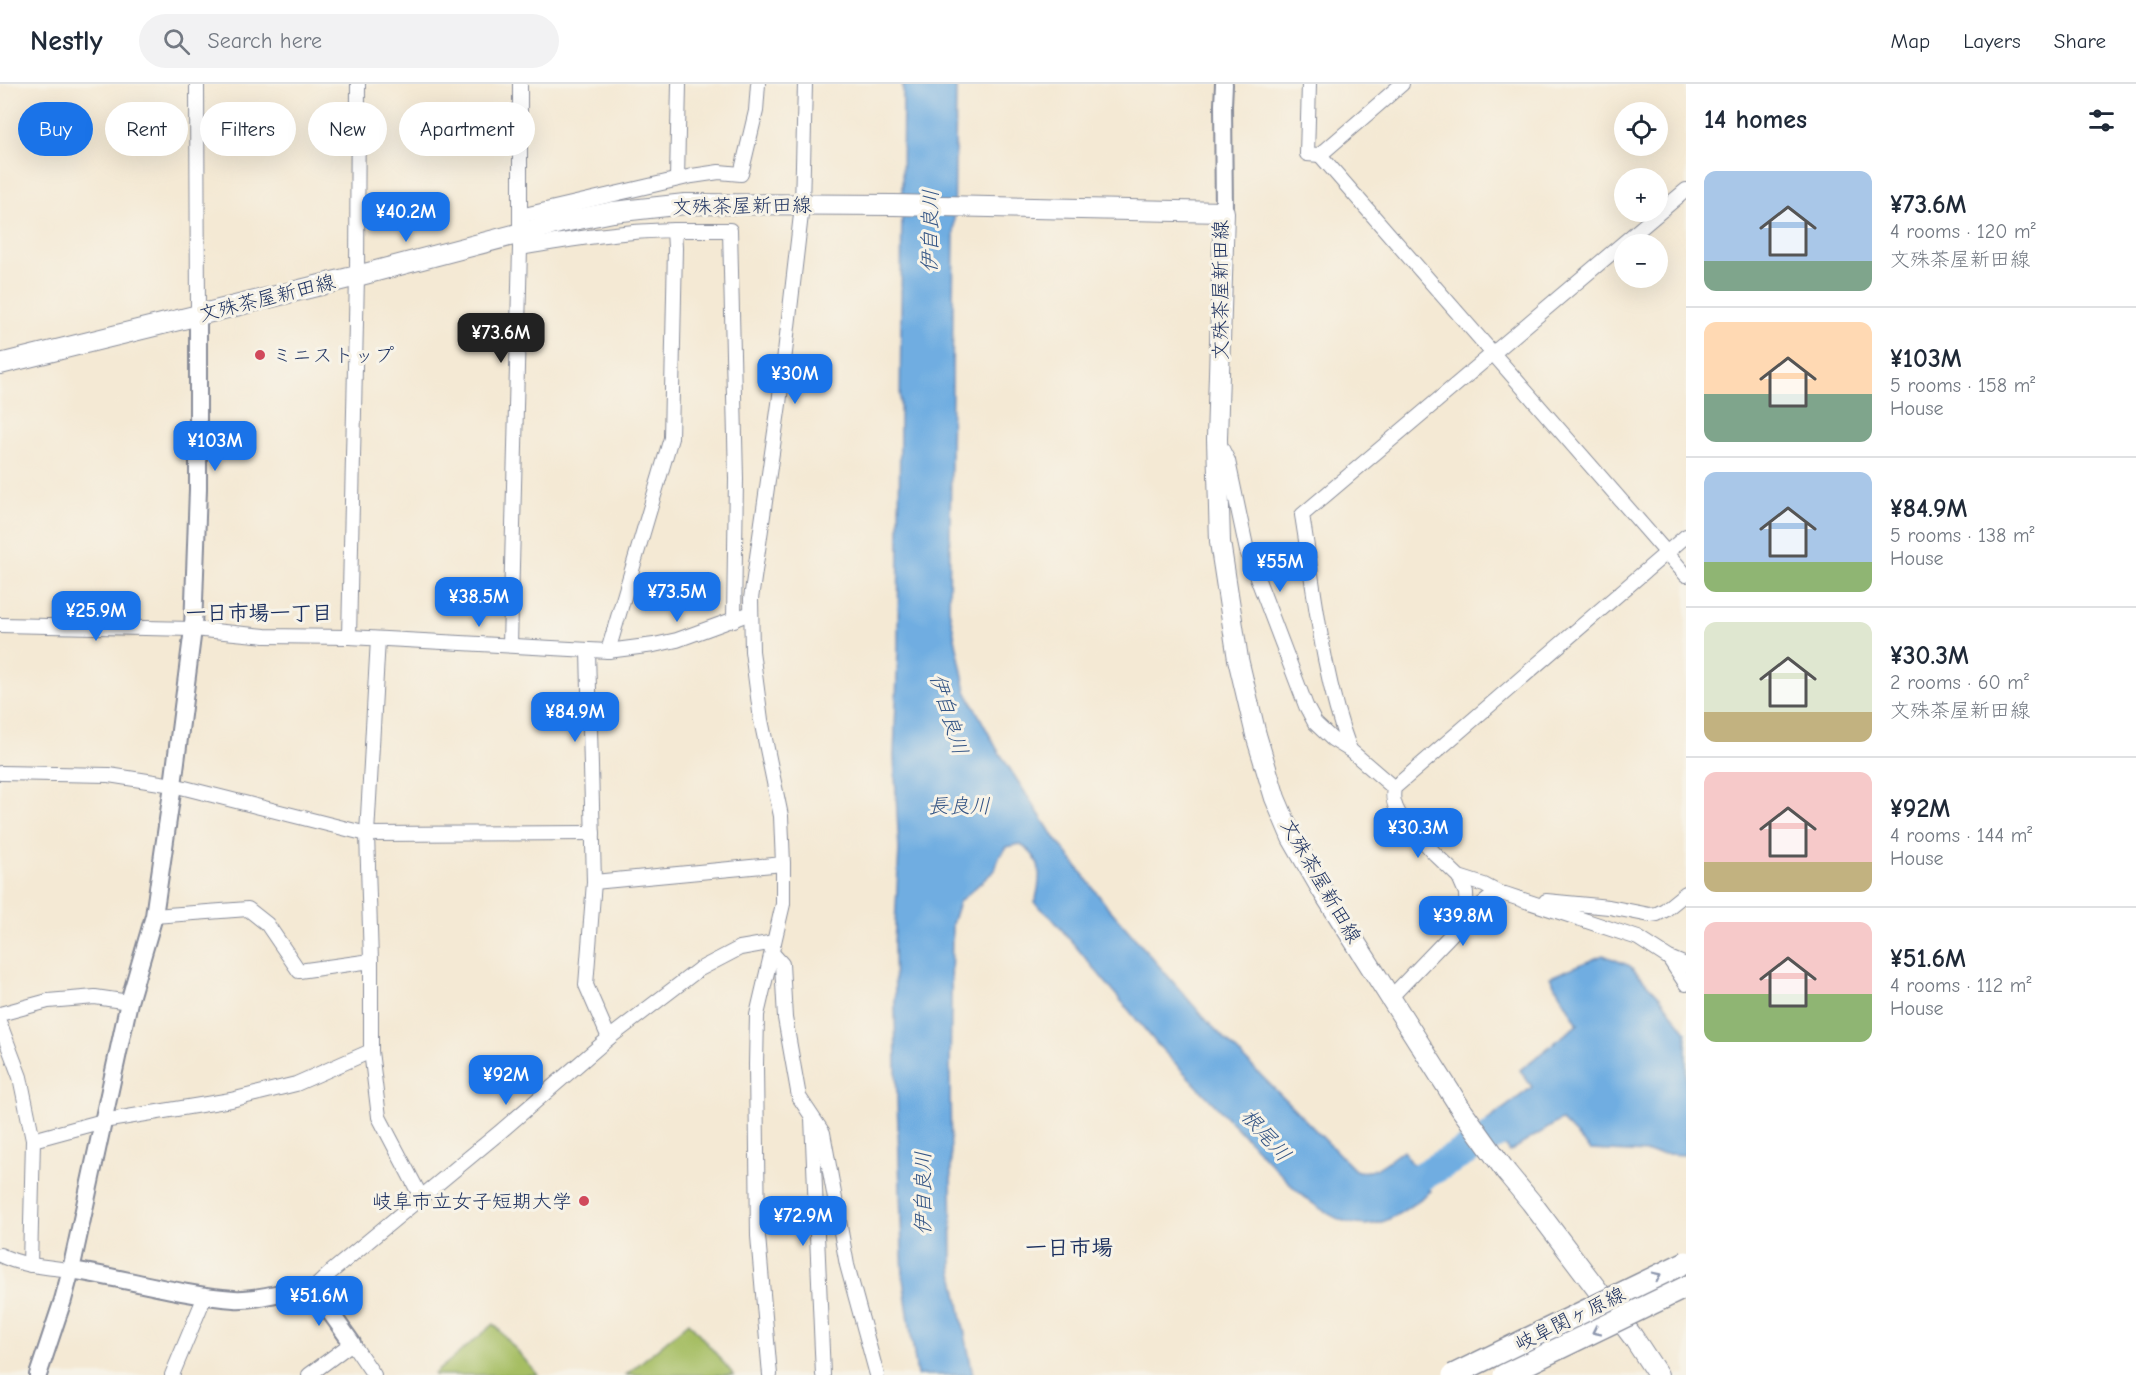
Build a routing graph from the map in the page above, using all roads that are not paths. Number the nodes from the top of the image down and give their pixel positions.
1 (197, 84) edge
2 (358, 84) edge
3 (520, 84) edge
4 (679, 84) edge
5 (758, 84) edge
6 (805, 84) edge
7 (1223, 84) edge
8 (1309, 84) edge
9 (1402, 84) edge
10 (1320, 155) junction
11 (676, 179) junction
12 (1686, 190) edge
13 (802, 206) junction
14 (1224, 212) junction
15 (674, 230) junction
16 (520, 232) junction
17 (357, 276) junction
18 (198, 315) junction
19 (1493, 355) junction
20 (0, 364) edge
21 (1218, 439) junction
22 (1686, 536) edge
23 (1667, 553) junction
24 (1686, 575) edge
25 (751, 613) junction
26 (734, 620) junction
27 (0, 625) edge
28 (193, 628) junction
29 (349, 637) junction
30 (378, 639) junction
31 (510, 645) junction
32 (588, 651) junction
33 (608, 651) junction
34 (1350, 750) junction
35 (0, 773) edge
36 (173, 785) junction
37 (1394, 788) junction
38 (593, 833) junction
39 (367, 834) junction
40 (783, 864) junction
41 (1459, 877) junction
42 (594, 882) junction
43 (1499, 893) junction
44 (1686, 893) edge
45 (1523, 900) junction
46 (154, 916) junction
47 (1467, 918) junction
48 (773, 948) junction
49 (1669, 958) junction
50 (371, 961) junction
51 (1686, 965) edge
52 (1686, 984) edge
53 (1390, 998) junction
54 (129, 1002) junction
55 (0, 1014) edge
56 (0, 1024) edge
57 (609, 1038) junction
58 (371, 1051) junction
59 (812, 1118) junction
60 (103, 1121) junction
61 (33, 1140) junction
62 (421, 1197) junction
63 (0, 1255) edge
64 (1686, 1262) edge
65 (30, 1265) junction
66 (71, 1270) junction
67 (1686, 1287) edge
68 (312, 1290) junction
69 (205, 1296) junction
70 (352, 1343) junction
71 (38, 1375) edge
72 (172, 1375) edge
73 (309, 1375) edge
74 (374, 1375) edge
75 (770, 1375) edge
76 (823, 1375) edge
77 (877, 1375) edge
78 (1453, 1375) edge
79 (1504, 1375) edge
80 (1658, 1375) edge

1 - 18 street
2 - 17 street
3 - 16 street
4 - 11 street
5 - 11 street
6 - 13 street
7 - 14 street
8 - 10 street
9 - 10 street
10 - 19 street
11 - 16 street
12 - 19 street
13 - 14 main road, 文殊茶屋新田線
13 - 16 main road, 文殊茶屋新田線
13 - 25 street
14 - 21 main road, 文殊茶屋新田線
15 - 16 street
15 - 26 street
15 - 33 street
16 - 17 main road, 文殊茶屋新田線
16 - 31 street
17 - 18 main road, 文殊茶屋新田線
17 - 29 street
18 - 20 main road, 文殊茶屋新田線
18 - 28 street
19 - 23 street
19 - 34 street
21 - 34 street
21 - 53 main road, 文殊茶屋新田線
22 - 23 street
23 - 24 street
23 - 37 street
25 - 26 street
25 - 40 street
26 - 33 street
27 - 28 street
28 - 29 street
28 - 36 street
29 - 30 street
30 - 31 street
30 - 39 street
31 - 32 street
32 - 33 street
32 - 38 street
34 - 37 street
35 - 36 street
36 - 39 street
36 - 46 street
37 - 41 street
38 - 39 street
38 - 42 street
39 - 50 street
40 - 42 street
40 - 48 street
41 - 43 street
41 - 47 street
42 - 57 street
43 - 45 street
43 - 47 street
44 - 45 street
45 - 49 street
46 - 50 street
46 - 54 street
47 - 53 street
48 - 57 street
48 - 59 street
48 - 75 street
49 - 51 street
49 - 52 street
50 - 58 street
53 - 80 main road, 文殊茶屋新田線
54 - 55 street
54 - 60 street
56 - 61 street
57 - 62 street
58 - 60 street
58 - 62 street
59 - 76 street
59 - 77 street
60 - 61 street
60 - 66 street
61 - 65 street
62 - 68 street
63 - 65 street
78 -> 64 main road, 岐阜関ヶ原線, bridge
65 - 66 street
66 - 69 street
66 - 71 street
67 -> 79 main road, 岐阜関ヶ原線, bridge
68 - 69 street
68 - 70 street
69 - 72 street
70 - 73 street
70 - 74 street

